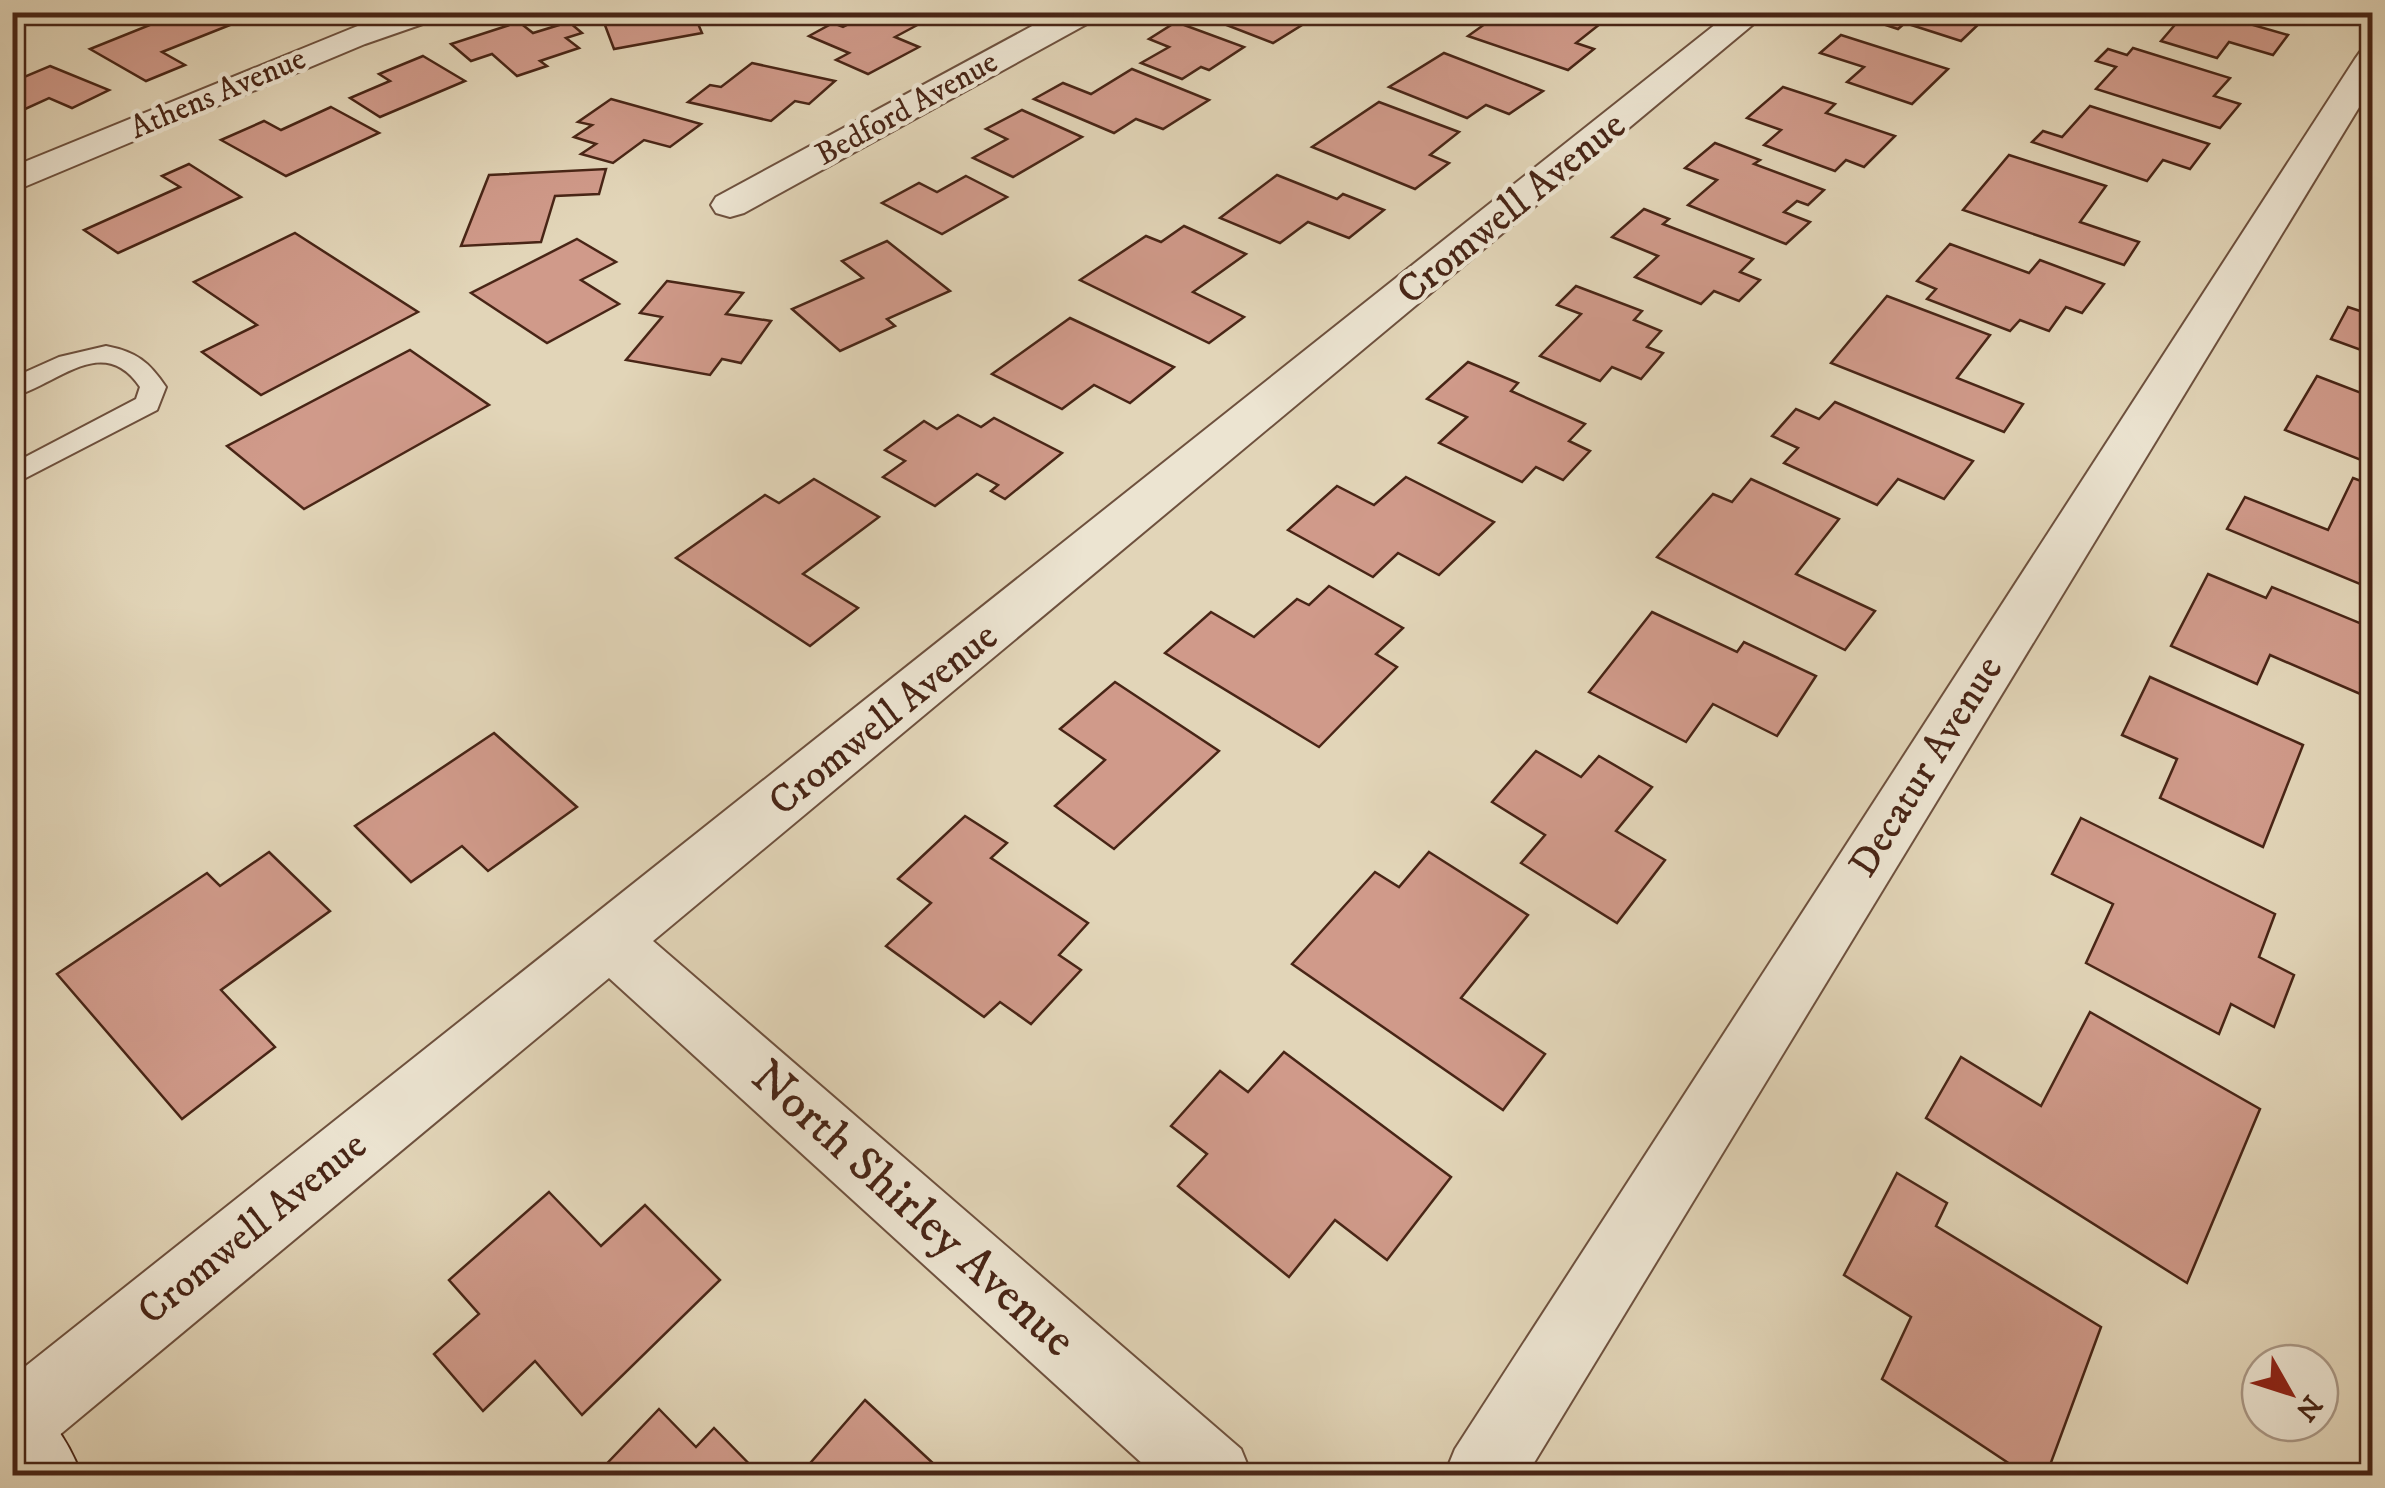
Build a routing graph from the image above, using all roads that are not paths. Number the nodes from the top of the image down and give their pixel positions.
1 (424, 12) edge
2 (1084, 12) edge
3 (1752, 12) edge
4 (1007, 20) dead end
5 (1044, 34) junction
6 (2372, 59) edge
7 (12, 181) edge
8 (730, 205) dead end
9 (12, 389) edge
10 (12, 476) edge
11 (612, 942) junction
12 (12, 1428) edge
13 (44, 1476) edge
14 (1214, 1476) edge
15 (1482, 1476) edge

1 - 7 street, Athens Avenue
2 - 5 street, Bedford Avenue
3 - 11 street, Cromwell Avenue
4 - 5 street
5 - 8 street, Bedford Avenue
6 - 15 street, Decatur Avenue
9 - 10 lane
11 - 12 street, Cromwell Avenue
11 - 14 street, North Shirley Avenue
12 - 13 street

